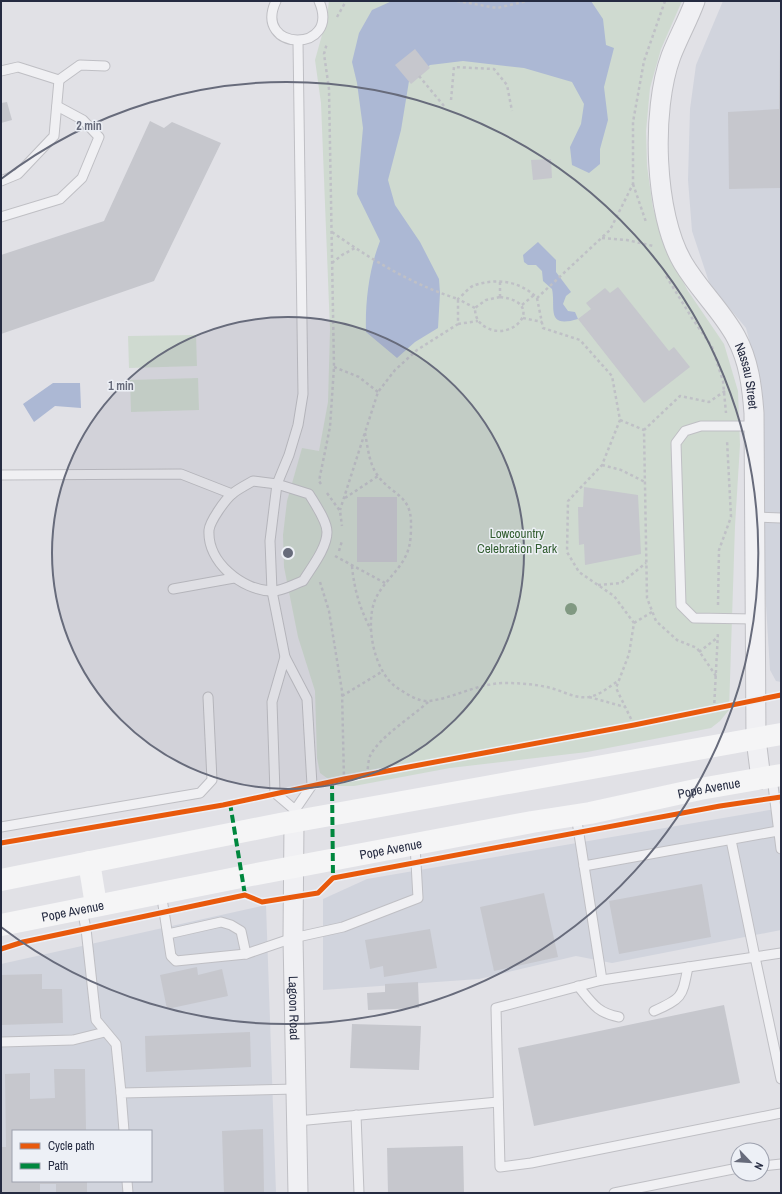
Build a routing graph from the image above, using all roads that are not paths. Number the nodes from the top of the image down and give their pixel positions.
1 (276, 1) edge
2 (320, 1) edge
3 (695, 1) edge
4 (298, 42) junction
5 (105, 66) dead end
6 (1, 71) edge
7 (59, 80) junction
8 (57, 106) junction
9 (1, 181) edge
10 (1, 217) edge
11 (754, 426) junction
12 (1, 475) edge
13 (277, 484) junction
14 (232, 494) junction
15 (753, 518) junction
16 (781, 518) edge
17 (234, 578) junction
18 (173, 589) dead end
19 (272, 591) junction
20 (754, 619) junction
21 (285, 657) junction
22 (208, 697) dead end
23 (781, 734) edge
24 (756, 739) junction
25 (771, 777) edge
26 (576, 815) junction
27 (294, 816) junction
28 (1, 827) edge
29 (778, 831) junction
30 (731, 840) junction
31 (415, 845) junction
32 (781, 849) edge
33 (89, 862) junction
34 (295, 866) junction
35 (584, 866) junction
36 (1, 880) edge
37 (162, 892) junction
38 (89, 906) junction
39 (1, 925) edge
40 (168, 934) junction
41 (293, 938) junction
42 (781, 953) edge
43 (246, 954) junction
44 (755, 956) junction
45 (688, 967) junction
46 (602, 980) junction
47 (578, 986) junction
48 (654, 1011) dead end
49 (619, 1017) dead end
50 (105, 1032) junction
51 (1, 1042) edge
52 (781, 1079) edge
53 (296, 1089) junction
54 (121, 1093) junction
55 (498, 1102) junction
56 (781, 1113) edge
57 (356, 1115) junction
58 (297, 1121) junction
59 (124, 1130) edge
60 (781, 1164) edge
61 (770, 1165) edge
62 (730, 1170) edge
63 (127, 1182) edge
64 (128, 1193) edge
65 (298, 1193) edge
66 (359, 1193) edge
67 (614, 1193) edge

1 - 4 lane
2 - 4 lane
3 - 11 street, Nassau Street
4 - 13 lane
5 - 7 lane
6 - 7 lane
7 - 8 lane
8 - 9 lane
8 - 10 lane
11 - 15 street, Nassau Street
11 - 20 lane
12 - 14 lane
13 - 14 lane
13 - 19 lane
13 - 19 lane
14 - 17 lane
15 - 16 lane
15 - 20 street, Nassau Street
17 - 18 lane
17 - 19 lane
19 - 21 lane
20 - 24 street, Nassau Street
21 - 27 lane
21 - 27 lane
22 - 28 lane
23 - 24 main road
24 - 25 street, Nassau Street
24 - 27 main road
25 - 26 main road, Pope Avenue
25 - 29 lane
26 - 31 main road, Pope Avenue
26 - 35 lane
27 - 33 main road
27 - 34 street, Lagoon Road
29 - 30 lane
29 - 32 lane
30 - 35 lane
30 - 44 lane
31 - 34 main road, Pope Avenue
31 - 41 lane
33 - 36 main road
33 - 38 main road
34 - 37 main road, Pope Avenue
34 - 41 street, Lagoon Road
35 - 46 lane
37 - 38 main road, Pope Avenue
37 - 40 lane
38 - 39 main road, Pope Avenue
38 - 50 lane
40 - 43 lane
40 - 43 lane
41 - 43 lane
41 - 53 street, Lagoon Road
42 - 44 lane
44 - 45 lane
44 - 52 lane
45 - 46 lane
45 - 48 lane
46 - 47 lane
47 - 49 lane
47 - 55 lane
50 - 51 lane
50 - 54 lane
53 - 54 lane
53 - 58 street, Lagoon Road
54 - 59 lane
55 - 56 lane
55 - 57 lane
57 - 58 lane
57 - 66 lane
58 - 65 street, Lagoon Road
60 - 61 lane
62 - 67 lane
63 - 64 lane

